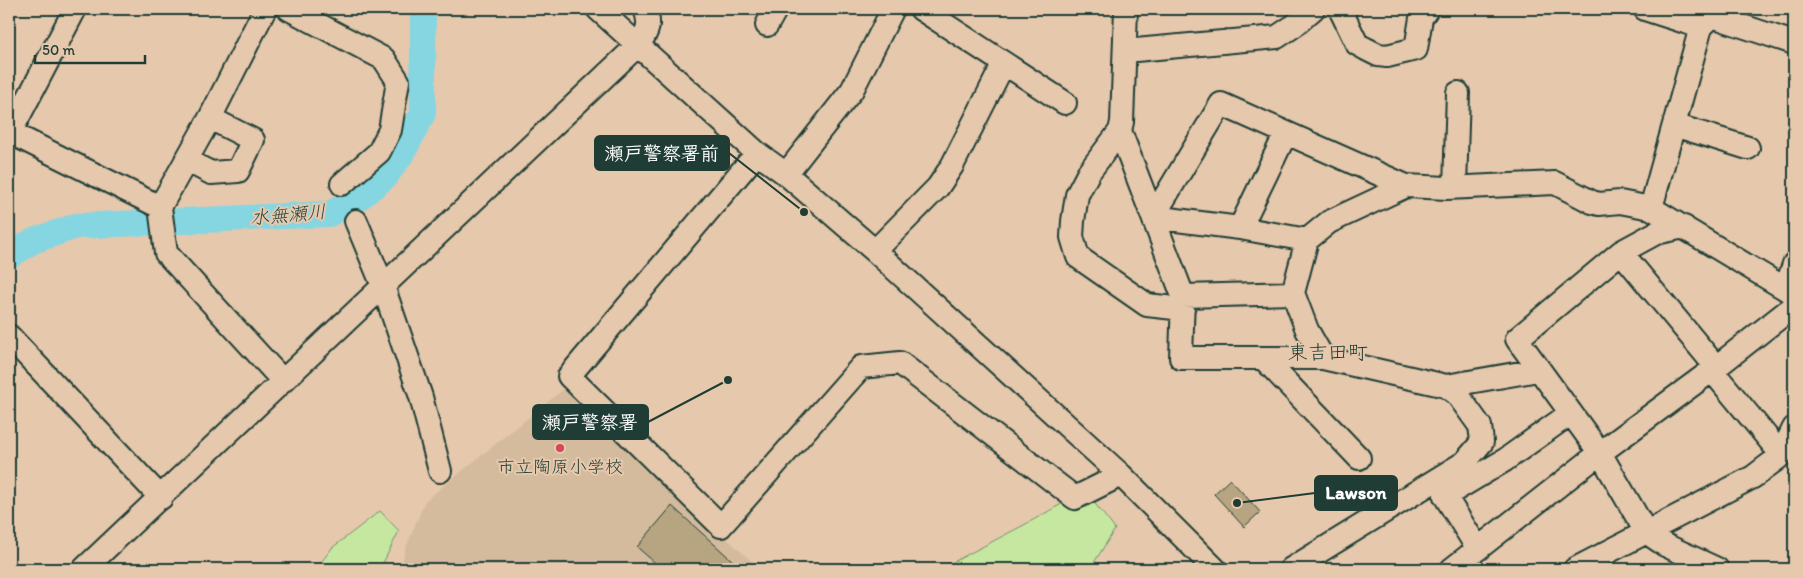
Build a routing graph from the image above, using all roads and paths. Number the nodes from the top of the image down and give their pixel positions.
1 (75, 9) edge
2 (265, 9) edge
3 (289, 9) edge
4 (598, 9) edge
5 (646, 9) edge
6 (893, 9) edge
7 (921, 9) edge
8 (1126, 9) edge
9 (1313, 9) edge
10 (1340, 9) edge
11 (1427, 9) edge
12 (1645, 9) edge
13 (950, 16) edge
14 (1704, 17) edge
15 (1794, 43) edge
16 (639, 44) junction
17 (1125, 51) junction
18 (1004, 63) junction
19 (1458, 93) dead end
20 (1066, 104) dead end
21 (210, 118) junction
22 (1674, 125) junction
23 (1120, 131) junction
24 (9, 133) edge
25 (1286, 133) junction
26 (1748, 148) dead end
27 (758, 153) junction
28 (186, 160) junction
29 (786, 174) junction
30 (342, 184) dead end
31 (1406, 186) junction
32 (1455, 187) junction
33 (1651, 208) junction
34 (160, 210) junction
35 (1153, 217) junction
36 (356, 221) dead end
37 (1684, 227) junction
38 (1240, 228) junction
39 (1307, 240) junction
40 (875, 251) junction
41 (1621, 252) junction
42 (1794, 264) edge
43 (384, 286) junction
44 (1293, 293) junction
45 (1792, 296) edge
46 (1183, 302) junction
47 (9, 336) edge
48 (1323, 358) junction
49 (1264, 359) junction
50 (1714, 368) junction
51 (1538, 370) junction
52 (283, 381) junction
53 (1446, 386) junction
54 (1571, 413) junction
55 (1794, 428) edge
56 (1600, 453) junction
57 (1781, 454) junction
58 (1358, 458) dead end
59 (440, 471) dead end
60 (1121, 475) junction
61 (161, 498) junction
62 (1646, 532) junction
63 (1478, 549) junction
64 (84, 569) edge
65 (1215, 569) edge
66 (1291, 569) edge
67 (1452, 569) edge
68 (1575, 569) edge
69 (1717, 569) edge

1 - 24 street
2 - 21 street
3 - 30 street
4 - 16 street
5 - 16 street
6 - 29 street
7 - 13 street
8 - 17 street
9 - 17 street
10 - 11 street
12 - 14 street
13 - 18 street
14 - 15 street
14 - 22 street
16 - 27 street
16 - 43 street
17 - 23 street
18 - 20 street
18 - 40 street
19 - 32 street
21 - 28 street
21 - 28 street
22 - 26 street
22 - 33 street
23 - 35 street
23 - 46 street
24 - 34 street
25 - 31 street
25 - 35 street
25 - 38 street
27 - 29 street
27 - 60 street
28 - 34 street
29 - 40 street
31 - 32 street
31 - 39 street
32 - 33 street
33 - 37 street
34 - 52 street
35 - 38 street
35 - 46 street
36 - 43 street
37 - 41 street
37 - 45 street
38 - 39 street
39 - 44 street
40 - 60 street
41 - 50 street
41 - 51 street
42 - 45 street
43 - 52 street
43 - 59 street
44 - 46 street
44 - 48 street
45 - 50 street
46 - 49 street
47 - 61 street
48 - 49 street
48 - 53 street
49 - 58 street
50 - 56 street
50 - 57 street
51 - 53 street
51 - 54 street
52 - 61 street
53 - 66 street
54 - 56 street
54 - 63 street
55 - 57 street
56 - 62 street
56 - 63 street
57 - 62 street
60 - 65 street
61 - 64 street
62 - 68 street
62 - 69 street
63 - 67 street

